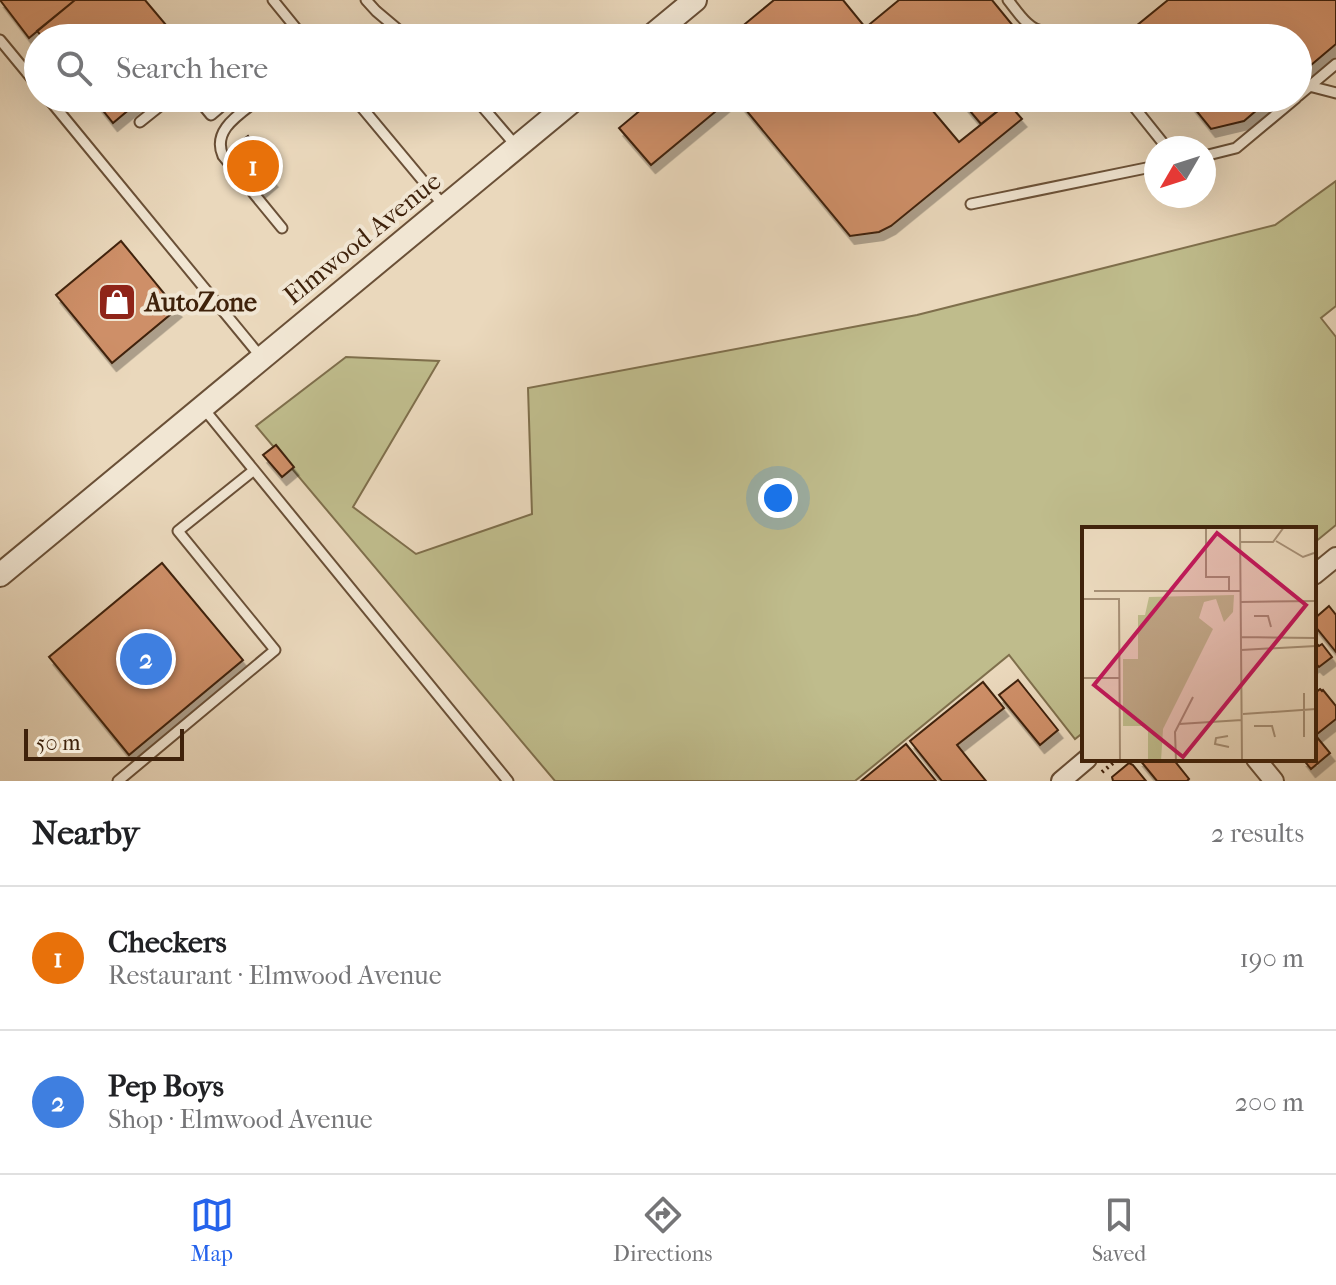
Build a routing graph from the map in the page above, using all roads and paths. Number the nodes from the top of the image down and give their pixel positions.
1 (273, 0) edge
2 (366, 0) edge
3 (695, 0) edge
4 (1008, 0) edge
5 (293, 24) edge
6 (391, 24) edge
7 (666, 24) edge
8 (1029, 24) edge
9 (0, 40) edge
10 (1336, 64) edge
11 (24, 69) edge
12 (1312, 84) edge
13 (1312, 87) edge
14 (1336, 93) edge
15 (60, 112) edge
16 (152, 112) edge
17 (243, 112) edge
18 (366, 112) edge
19 (487, 112) edge
20 (559, 112) edge
21 (1138, 112) edge
22 (1279, 112) edge
23 (140, 122) dead end
24 (1157, 136) edge
25 (517, 147) junction
26 (1216, 153) edge
27 (1144, 168) edge
28 (971, 204) dead end
29 (444, 206) junction
30 (282, 228) dead end
31 (261, 357) junction
32 (202, 406) junction
33 (254, 470) junction
34 (1336, 557) edge
35 (1316, 573) edge
36 (0, 575) edge
37 (1085, 761) edge
38 (1258, 761) edge
39 (118, 781) edge
40 (508, 781) edge
41 (1061, 781) edge
42 (1274, 781) edge

1 - 5 lane
2 - 6 lane
3 - 7 street
4 - 8 lane
9 - 11 lane
10 - 12 lane
13 - 14 lane
15 - 31 lane
16 - 23 lane
17 - 30 lane
18 - 29 lane
19 - 25 lane
20 - 25 street, Elmwood Avenue
21 - 24 lane
22 - 26 lane
25 - 29 street, Elmwood Avenue
27 - 28 lane
29 - 31 street, Elmwood Avenue
31 - 32 street, Elmwood Avenue
32 - 33 lane
32 - 36 street, Elmwood Avenue
33 - 39 lane
33 - 40 lane
34 - 35 street
37 - 41 street
38 - 42 street

